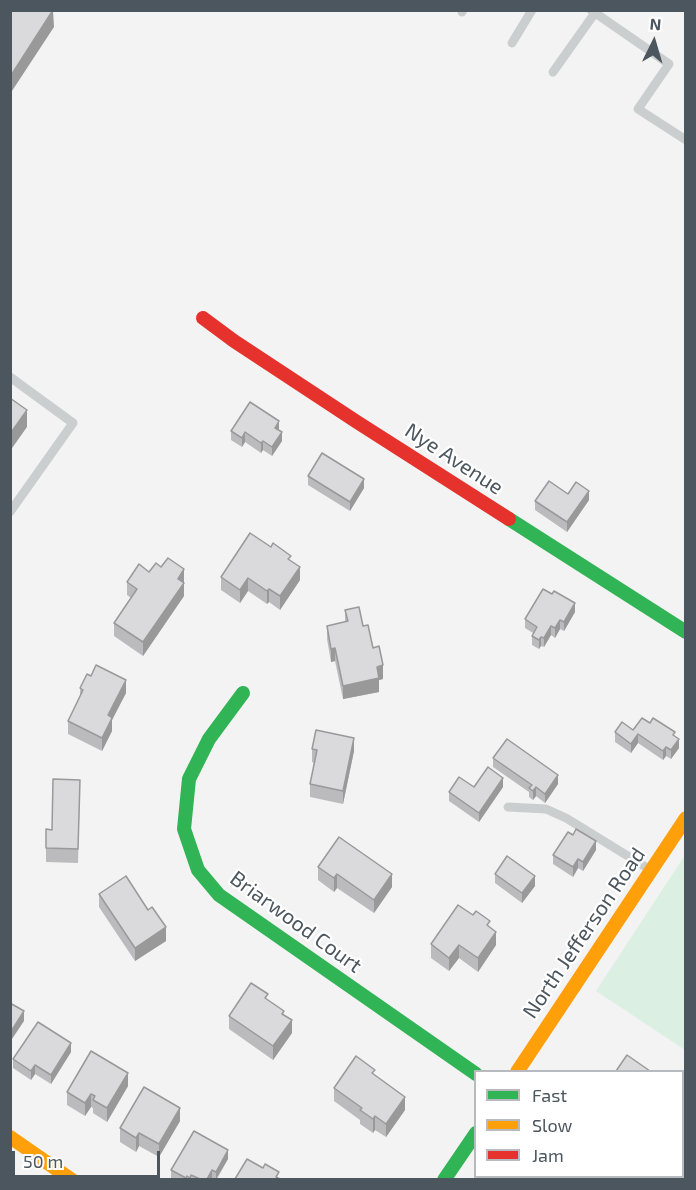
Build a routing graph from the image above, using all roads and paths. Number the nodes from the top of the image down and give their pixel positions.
1 (532, 10) edge
2 (595, 12) edge
3 (512, 43) dead end
4 (553, 72) dead end
5 (686, 140) edge
6 (203, 318) dead end
7 (10, 377) edge
8 (10, 512) edge
9 (686, 632) edge
10 (243, 693) dead end
11 (508, 807) dead end
12 (686, 818) edge
13 (651, 870) junction
14 (518, 1070) edge
15 (474, 1073) edge
16 (474, 1136) edge
17 (10, 1137) edge
18 (72, 1179) edge
19 (444, 1179) edge

1 - 3 lane
2 - 4 lane
2 - 5 lane
6 - 9 street, Nye Avenue
7 - 8 lane
10 - 15 street, Briarwood Court
11 - 13 lane
12 - 13 street, North Jefferson Road
13 - 14 street, North Jefferson Road
16 - 19 street
17 - 18 street

